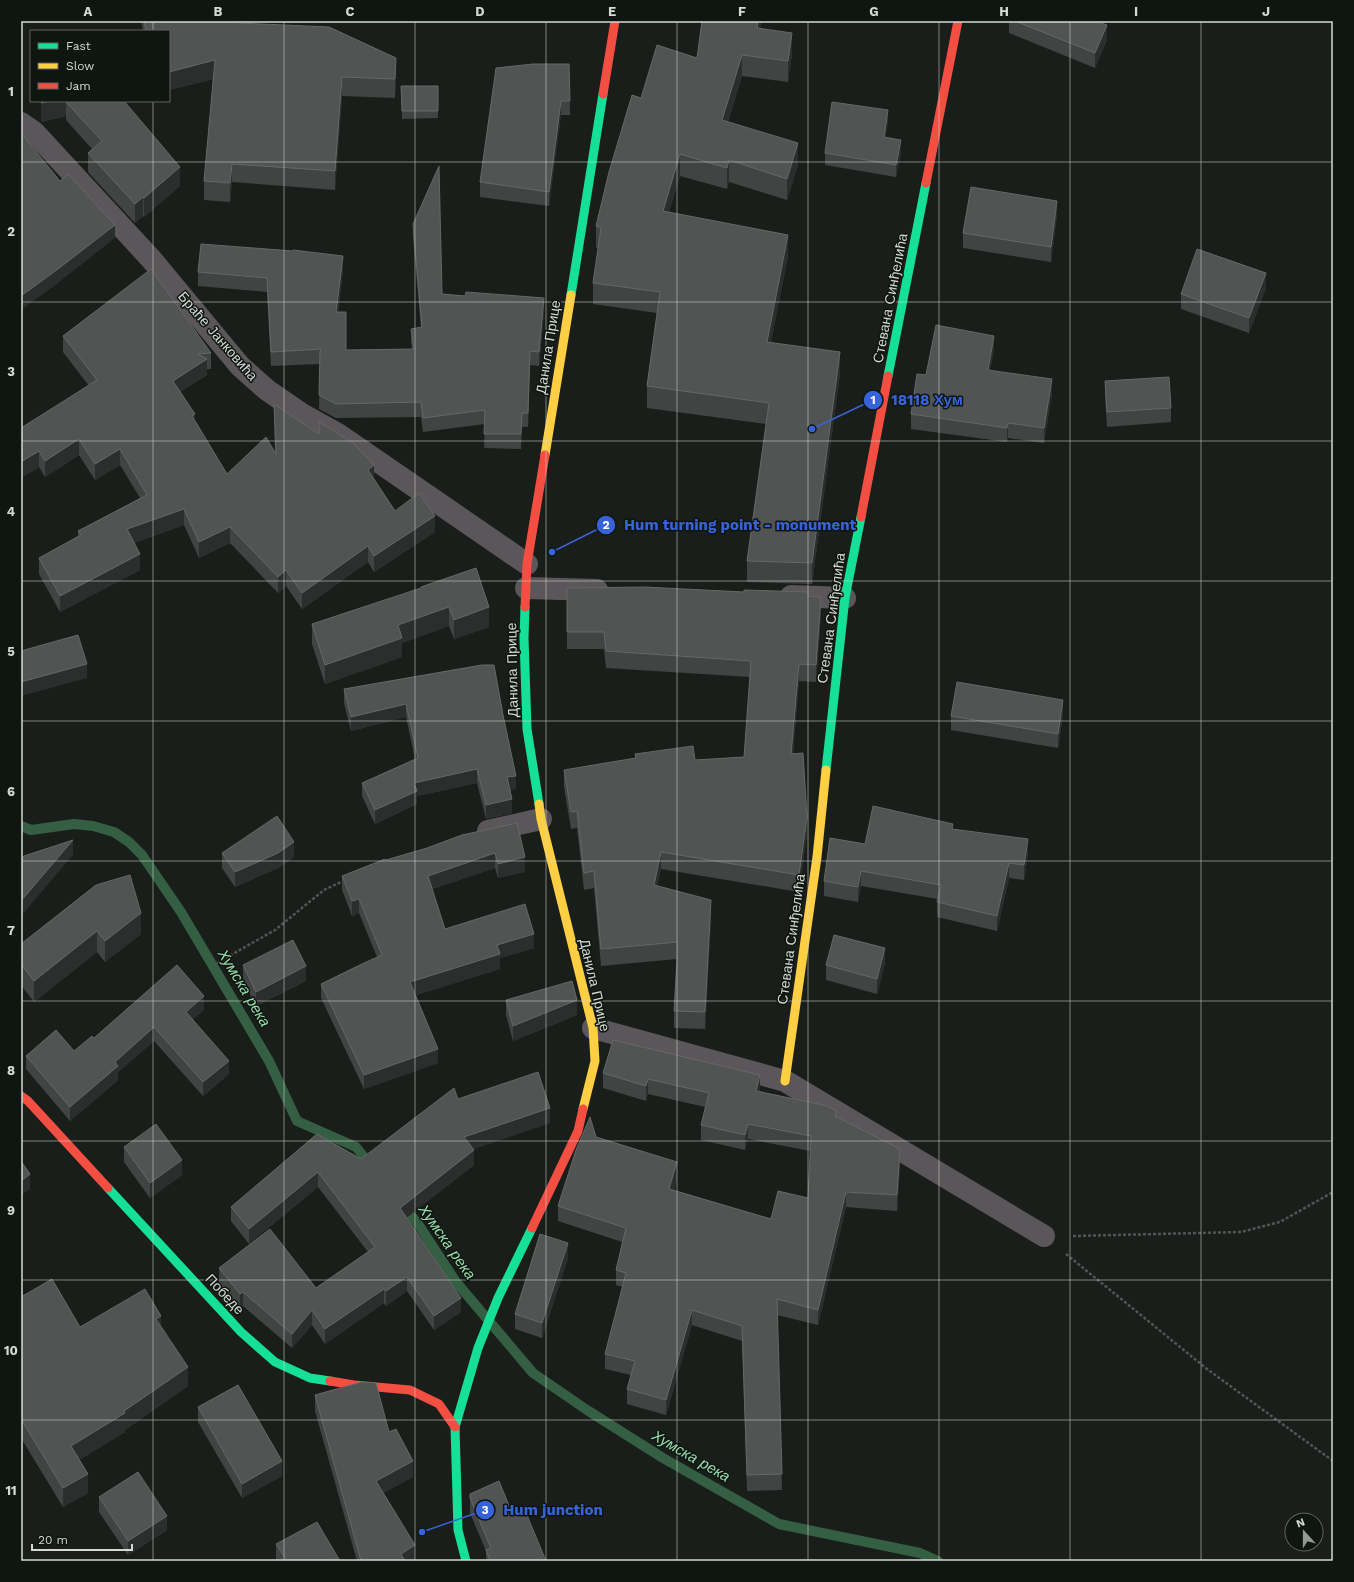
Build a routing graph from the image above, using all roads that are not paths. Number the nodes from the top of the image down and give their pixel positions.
1 (615, 21) edge
2 (958, 21) edge
3 (21, 123) edge
4 (528, 564) junction
5 (526, 588) junction
6 (614, 591) edge
7 (773, 596) edge
8 (845, 598) junction
9 (541, 819) junction
10 (466, 836) edge
11 (593, 1028) junction
12 (785, 1081) junction
13 (21, 1096) edge
14 (1044, 1236) road end
15 (456, 1427) junction
16 (466, 1561) edge

1 - 4 street, Данила Прице
2 - 8 street, Стевана Синђелића
3 - 4 street, Браће Јанковића
4 - 5 street, Данила Прице
5 - 6 street
5 - 9 street, Данила Прице
7 - 8 street
8 - 12 street, Стевана Синђелића
9 - 10 street
9 - 11 street, Данила Прице
11 - 12 street
11 - 15 street, Данила Прице
12 - 14 street
13 - 15 street, Победе
15 - 16 street

